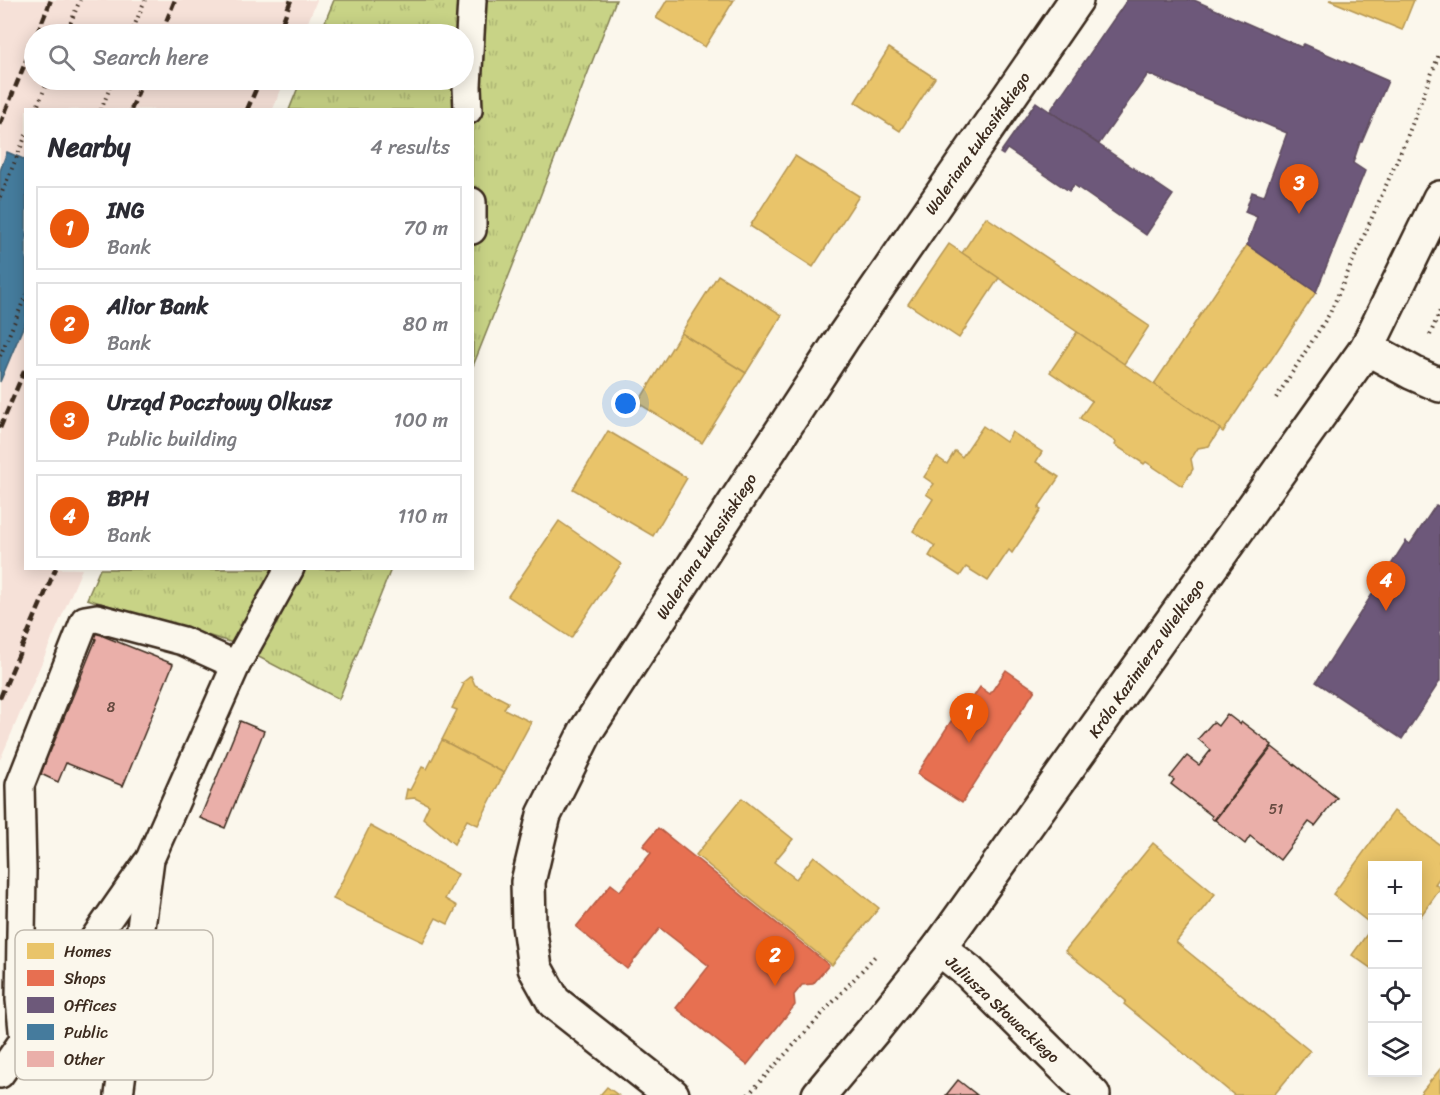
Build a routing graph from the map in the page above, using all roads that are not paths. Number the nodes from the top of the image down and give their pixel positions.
1 (472, 0) edge
2 (1076, 0) edge
3 (471, 24) edge
4 (467, 90) edge
5 (468, 108) edge
6 (1440, 198) edge
7 (1367, 348) junction
8 (1440, 385) edge
9 (289, 570) edge
10 (236, 665) junction
11 (150, 859) junction
12 (21, 930) edge
13 (101, 930) edge
14 (141, 930) edge
15 (939, 948) junction
16 (15, 1053) edge
17 (0, 1074) edge
18 (121, 1080) edge
19 (119, 1095) edge
20 (672, 1095) edge
21 (819, 1095) edge
22 (1093, 1095) edge

1 - 3 lane
2 - 20 street, Waleriana Łukasińskiego
4 - 5 lane
6 - 7 street, Króla Kazimierza Wielkiego
7 - 8 street
7 - 15 street, Króla Kazimierza Wielkiego
9 - 10 lane
10 - 11 lane
10 - 12 lane
11 - 13 lane
11 - 14 lane
15 - 21 street, Króla Kazimierza Wielkiego
15 - 22 street, Juliusza Słowackiego
16 - 17 lane
18 - 19 lane

